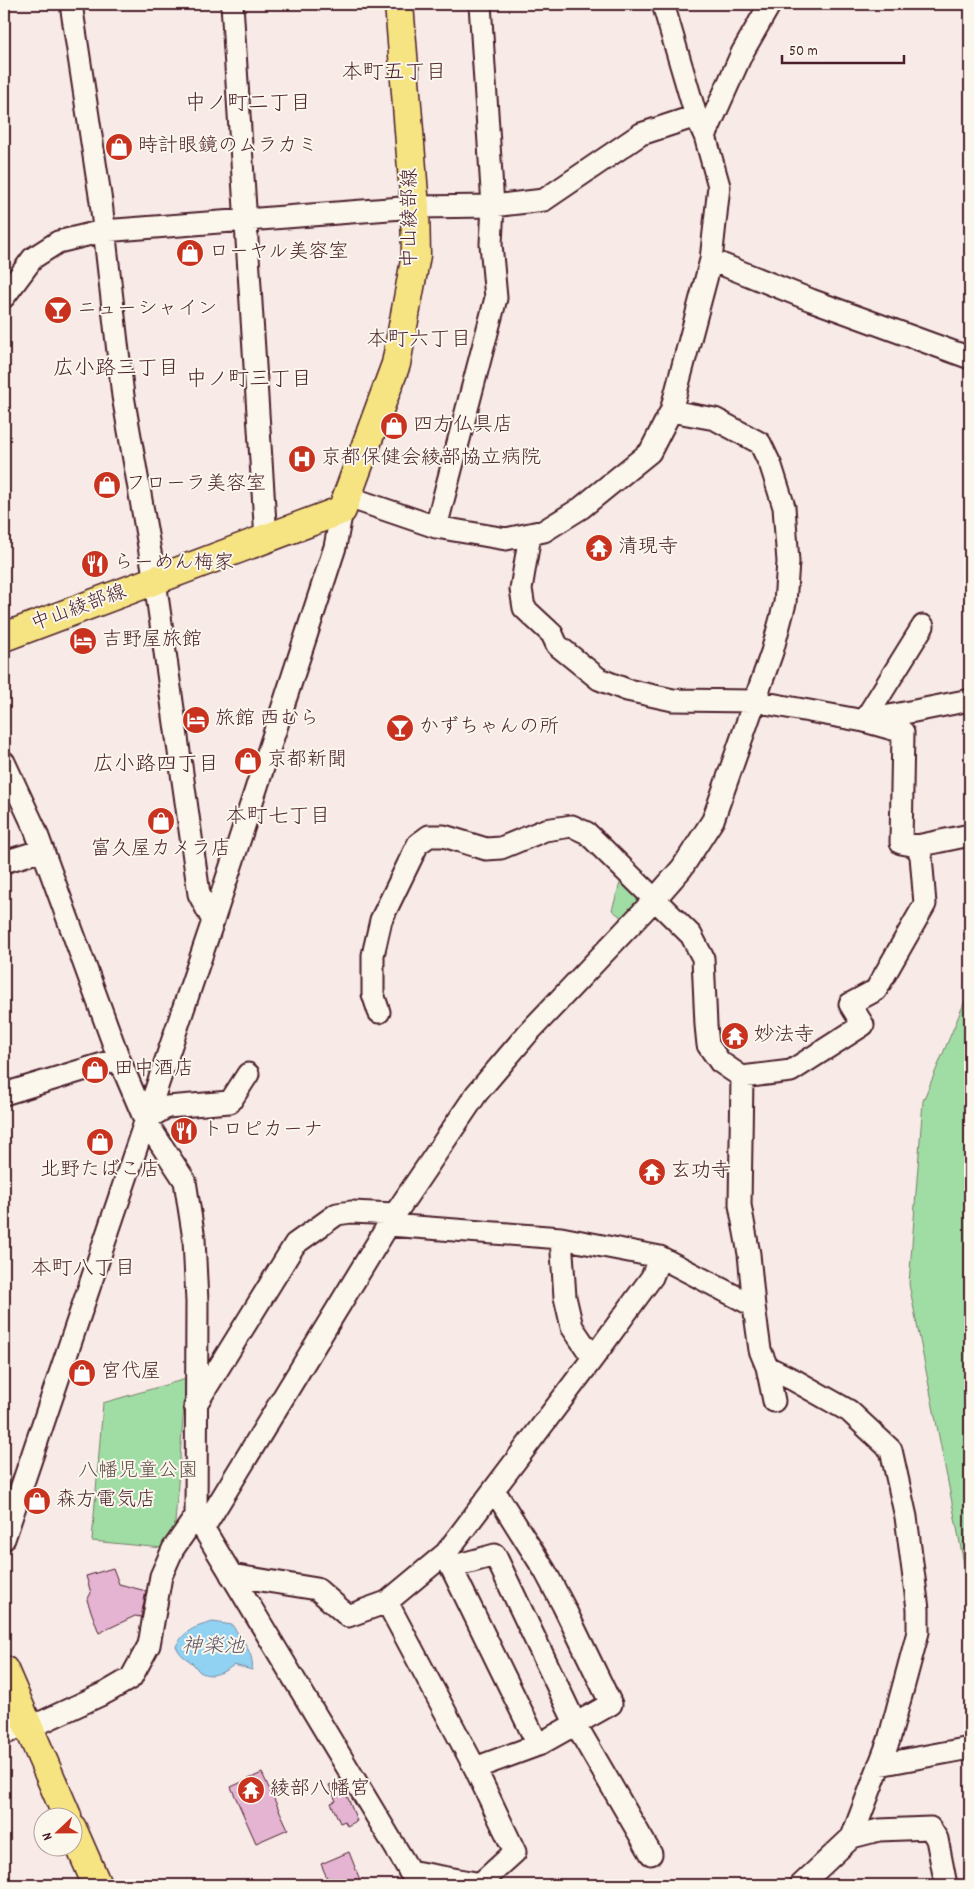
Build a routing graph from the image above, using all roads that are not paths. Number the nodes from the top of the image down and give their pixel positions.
1 (71, 4) edge
2 (232, 4) edge
3 (399, 4) edge
4 (480, 4) edge
5 (663, 4) edge
6 (770, 4) edge
7 (696, 116) junction
8 (705, 136) junction
9 (493, 206) junction
10 (415, 207) junction
11 (246, 220) junction
12 (103, 231) junction
13 (711, 260) junction
14 (4, 297) edge
15 (970, 358) edge
16 (671, 411) junction
17 (345, 503) junction
18 (436, 527) junction
19 (528, 535) junction
20 (266, 538) junction
21 (155, 581) junction
22 (923, 626) dead end
23 (4, 637) edge
24 (970, 700) edge
25 (754, 701) junction
26 (864, 720) junction
27 (4, 762) edge
28 (970, 835) edge
29 (917, 846) junction
30 (42, 850) junction
31 (4, 862) edge
32 (655, 899) junction
33 (213, 921) junction
34 (379, 1012) dead end
35 (119, 1060) junction
36 (248, 1074) dead end
37 (742, 1077) junction
38 (4, 1094) edge
39 (144, 1120) junction
40 (392, 1219) junction
41 (561, 1238) junction
42 (660, 1257) junction
43 (754, 1306) junction
44 (593, 1358) junction
45 (767, 1367) junction
46 (774, 1401) dead end
47 (195, 1406) junction
48 (494, 1490) junction
49 (200, 1523) junction
50 (4, 1540) edge
51 (449, 1560) junction
52 (231, 1575) junction
53 (387, 1602) junction
54 (4, 1670) edge
55 (576, 1725) junction
56 (15, 1729) edge
57 (538, 1745) junction
58 (970, 1748) edge
59 (880, 1765) junction
60 (475, 1768) junction
61 (61, 1806) edge
62 (852, 1837) junction
63 (82, 1851) edge
64 (651, 1854) dead end
65 (413, 1878) edge
66 (483, 1884) edge
67 (97, 1885) edge
68 (800, 1885) edge
69 (943, 1885) edge

1 - 12 street
2 - 11 street
3 - 10 main road, 中山綾部線
4 - 9 street
5 - 7 street
6 - 8 street
7 - 8 street
7 - 9 street
8 - 13 street
9 - 10 street
9 - 18 street
10 - 11 street
10 - 17 main road, 中山綾部線
11 - 12 street
11 - 20 street
12 - 14 street
12 - 21 street
13 - 15 street
13 - 16 street
16 - 19 street
16 - 25 street
17 - 18 street
17 - 20 main road, 中山綾部線
17 - 33 street
18 - 19 street
19 - 25 street
20 - 21 main road, 中山綾部線
21 - 23 main road, 中山綾部線
21 - 33 street
22 - 26 street
24 - 26 street
25 - 26 street
25 - 32 street
26 - 29 street
27 - 30 street
28 - 29 street
29 - 37 street
30 - 31 street
30 - 35 street
32 - 34 street
32 - 37 street
32 - 40 street
33 - 39 street
35 - 38 street
35 - 39 street
36 - 39 street
37 - 43 street
39 - 47 street
39 - 50 street
40 - 41 street
40 - 47 street
40 - 49 street
41 - 42 street
41 - 44 street
42 - 43 street
42 - 44 street
43 - 45 street
44 - 48 street
45 - 46 street
45 - 59 street
47 - 49 street
48 - 51 street
48 - 55 street
49 - 52 street
49 - 56 street
51 - 53 street
51 - 55 street
51 - 57 street
52 - 53 street
52 - 65 street
53 - 60 street
54 - 56 main road
55 - 57 street
55 - 64 street
56 - 61 main road
57 - 60 street
58 - 59 street
59 - 62 street
60 - 66 street
62 - 68 street
62 - 69 street
63 - 67 main road
65 - 66 street

